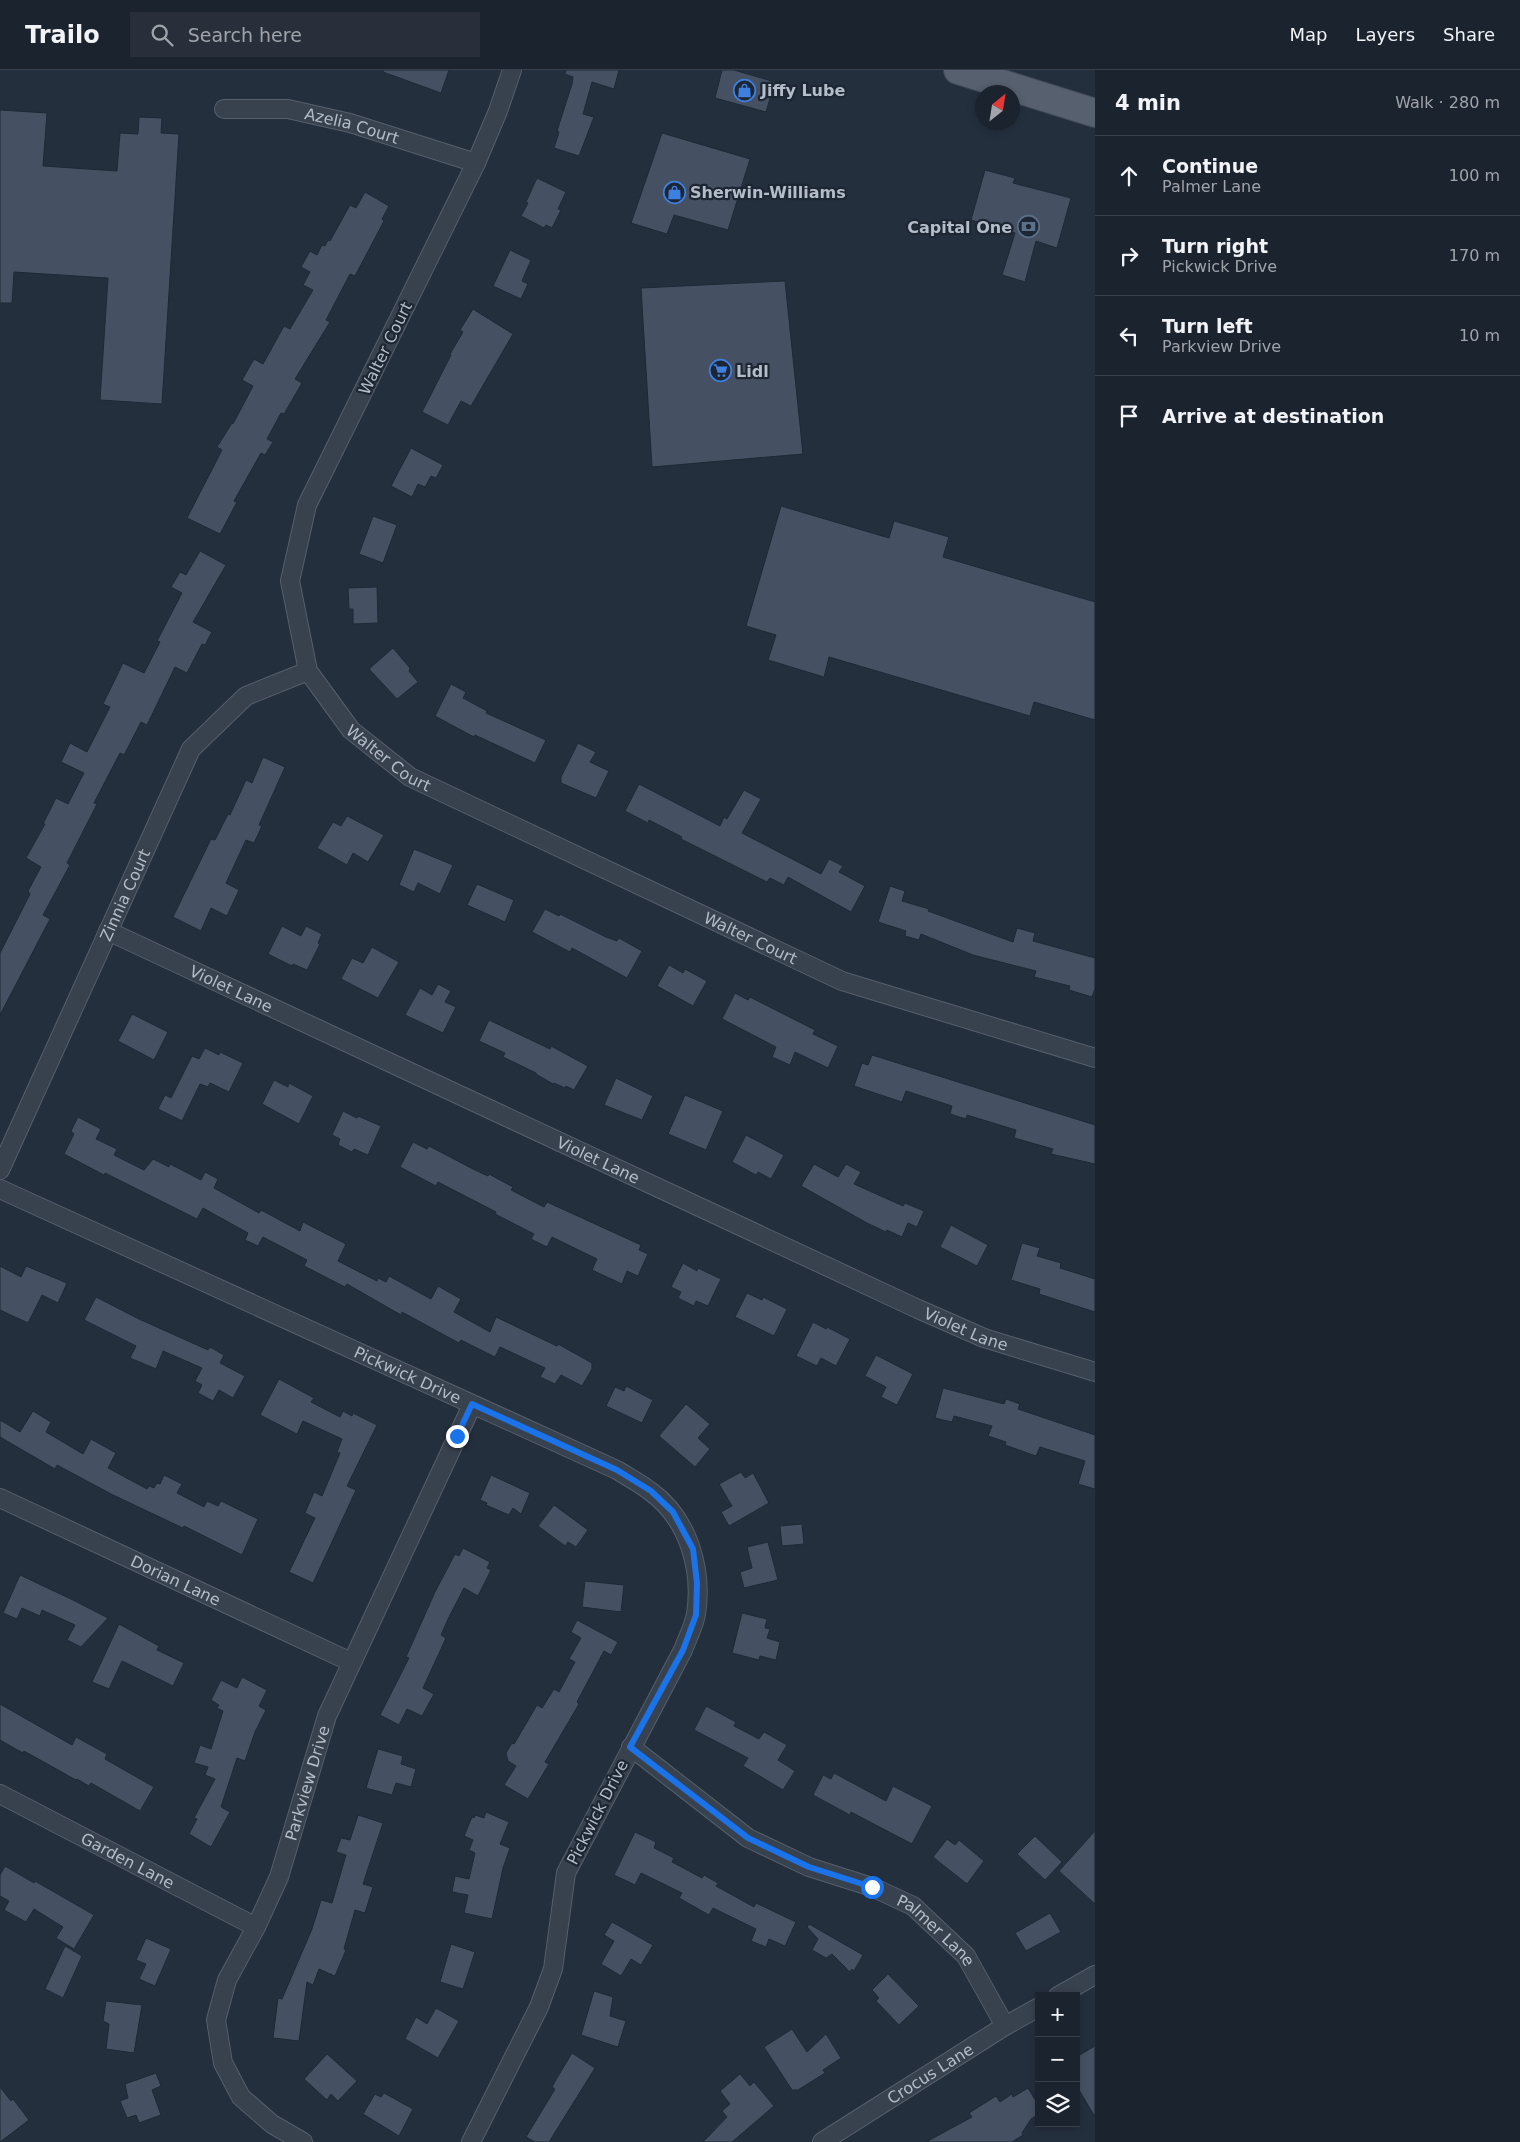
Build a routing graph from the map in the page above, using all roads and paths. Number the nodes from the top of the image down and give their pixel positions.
1 (512, 70) edge
2 (958, 70) edge
3 (224, 109) dead end
4 (1095, 113) edge
5 (476, 163) junction
6 (308, 671) junction
7 (108, 931) junction
8 (1095, 1058) edge
9 (0, 1170) edge
10 (0, 1188) edge
11 (1095, 1372) edge
12 (472, 1404) junction
13 (0, 1498) edge
14 (351, 1662) junction
15 (630, 1747) junction
16 (0, 1794) edge
17 (256, 1927) junction
18 (1095, 1975) edge
19 (1065, 1992) edge
20 (1035, 2009) edge
21 (1006, 2026) junction
22 (302, 2142) edge
23 (471, 2142) edge
24 (822, 2142) edge

1 - 5 street, Walter Court
2 - 4 main road
3 - 5 street, Azelia Court
5 - 6 street, Walter Court
6 - 7 street, Zinnia Court
6 - 8 street, Walter Court
7 - 9 street, Zinnia Court
7 - 11 street, Violet Lane
10 - 12 street, Pickwick Drive
12 - 14 street, Parkview Drive
12 - 15 street, Pickwick Drive
13 - 14 street, Dorian Lane
14 - 17 street, Parkview Drive
15 - 21 street, Palmer Lane
15 - 23 street, Pickwick Drive
16 - 17 street, Garden Lane
17 - 22 street, Parkview Drive
18 - 19 street
20 - 21 street, Crocus Lane
21 - 24 street, Crocus Lane

